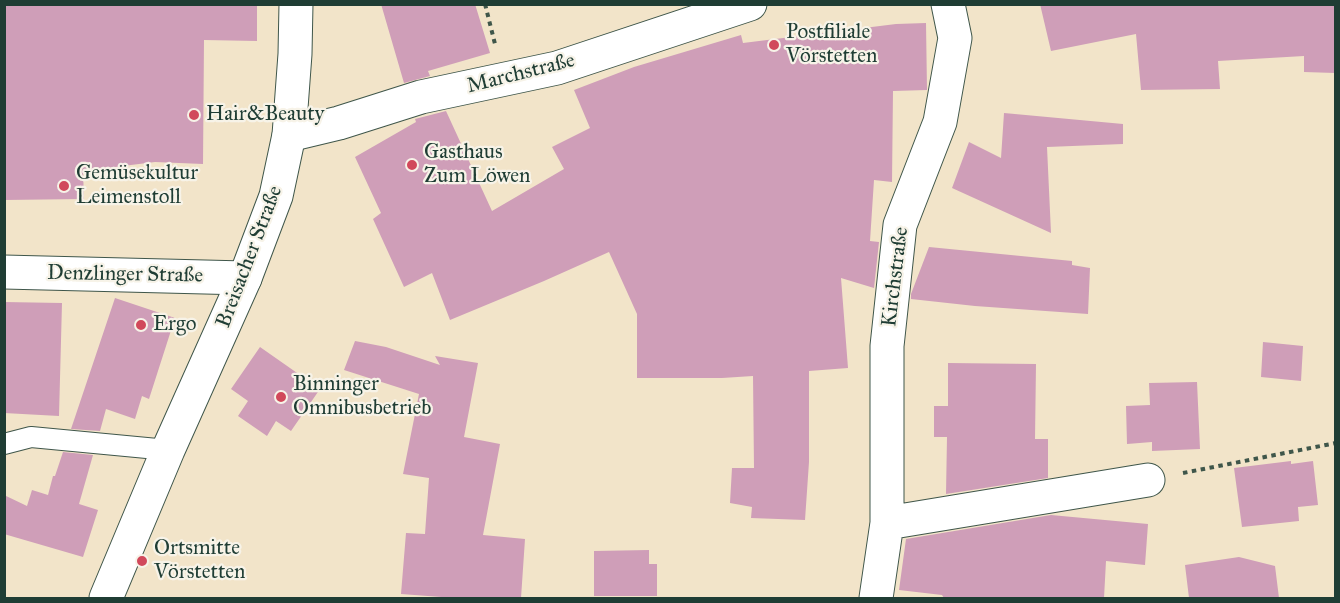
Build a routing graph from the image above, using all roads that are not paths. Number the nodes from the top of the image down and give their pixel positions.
1 (296, 4) edge
2 (750, 4) edge
3 (948, 4) edge
4 (290, 135) junction
5 (4, 272) edge
6 (245, 278) junction
7 (4, 444) edge
8 (168, 450) junction
9 (1148, 480) road end
10 (887, 523) junction
11 (106, 598) edge
12 (876, 598) edge

1 - 4 street, Breisacher Straße
2 - 4 street, Marchstraße
3 - 10 street, Kirchstraße
4 - 6 street, Breisacher Straße
5 - 6 street, Denzlinger Straße
6 - 8 street, Breisacher Straße
7 - 8 lane
8 - 11 street, Breisacher Straße
9 - 10 street
10 - 12 street, Kirchstraße

